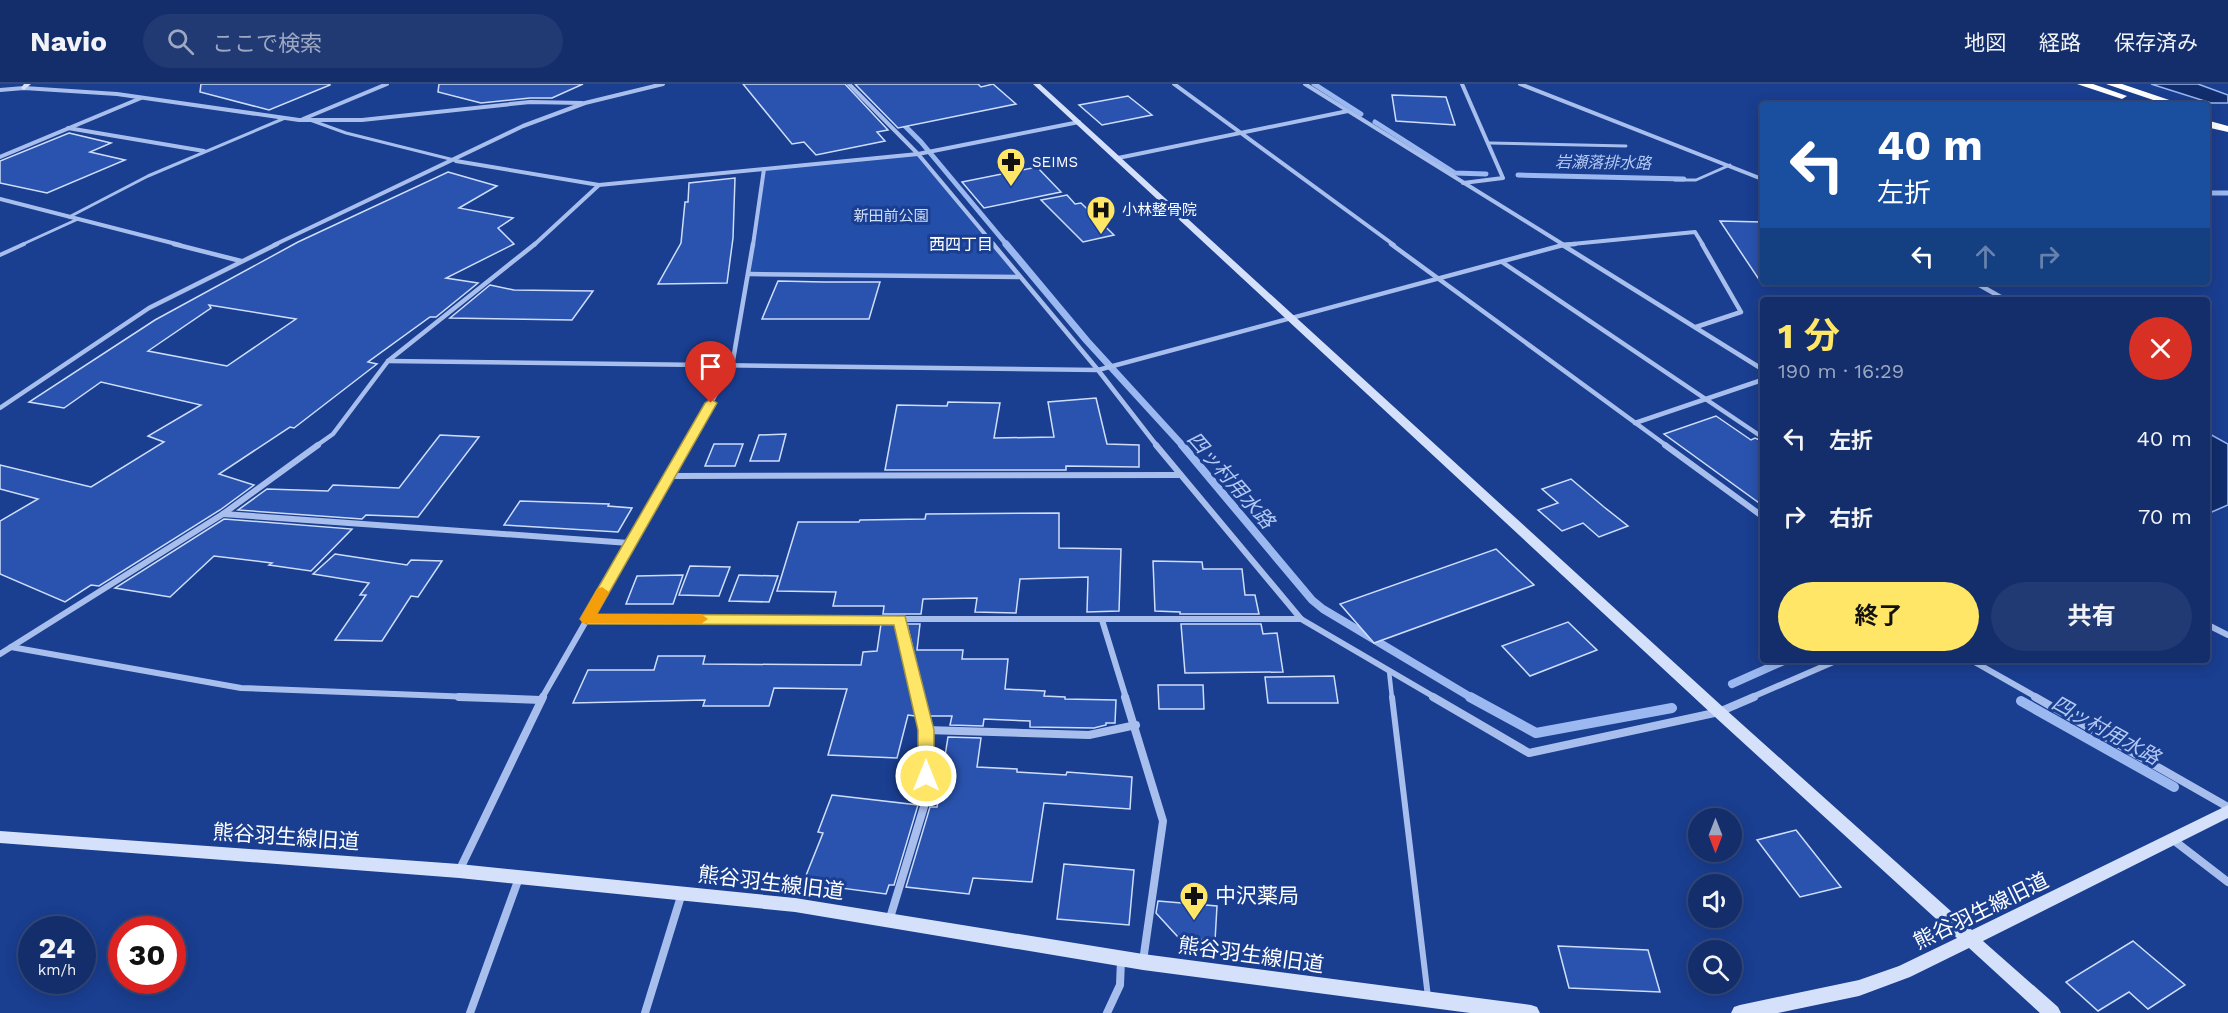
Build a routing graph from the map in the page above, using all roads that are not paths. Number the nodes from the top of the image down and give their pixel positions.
1 (387, 84) edge
2 (663, 84) edge
3 (849, 84) edge
4 (1036, 84) edge
5 (1174, 84) edge
6 (1305, 84) edge
7 (1462, 84) edge
8 (1520, 84) edge
9 (2082, 84) edge
10 (2110, 84) edge
11 (26, 86) edge
12 (0, 90) edge
13 (142, 97) junction
14 (2140, 102) edge
15 (2169, 102) edge
16 (585, 103) junction
17 (1348, 111) junction
18 (2210, 114) edge
19 (285, 118) junction
20 (299, 120) junction
21 (310, 120) junction
22 (2228, 120) edge
23 (1078, 122) junction
24 (2210, 124) edge
25 (68, 128) junction
26 (2228, 129) edge
27 (1240, 133) junction
28 (1490, 143) junction
29 (1626, 146) dead end
30 (204, 151) junction
31 (918, 154) junction
32 (0, 157) edge
33 (1118, 158) junction
34 (454, 160) junction
35 (1730, 165) junction
36 (764, 169) junction
37 (1760, 178) edge
38 (1675, 180) dead end
39 (1463, 183) junction
40 (598, 185) junction
41 (0, 199) edge
42 (69, 217) junction
43 (78, 219) junction
44 (1563, 244) junction
45 (0, 255) edge
46 (241, 261) junction
47 (1503, 262) junction
48 (749, 274) junction
49 (1019, 277) junction
50 (1437, 279) junction
51 (1979, 285) edge
52 (2001, 297) edge
53 (1292, 318) junction
54 (1696, 327) junction
55 (388, 361) junction
56 (732, 366) junction
57 (1760, 368) edge
58 (1098, 370) junction
59 (1760, 381) edge
60 (1706, 399) junction
61 (0, 408) edge
62 (1635, 423) junction
63 (1760, 436) edge
64 (668, 476) junction
65 (1179, 476) junction
66 (223, 514) junction
67 (1760, 515) edge
68 (629, 543) junction
69 (587, 619) junction
70 (900, 619) junction
71 (1301, 619) junction
72 (1102, 620) junction
73 (2210, 626) edge
74 (2228, 634) edge
75 (11, 647) junction
76 (0, 654) edge
77 (1831, 663) edge
78 (1976, 663) edge
79 (1389, 671) junction
80 (541, 700) junction
81 (1719, 712) junction
82 (1136, 725) junction
83 (926, 730) junction
84 (2228, 809) edge
85 (0, 837) edge
86 (2172, 839) junction
87 (459, 871) junction
88 (519, 877) junction
89 (2228, 882) edge
90 (682, 893) junction
91 (889, 921) junction
92 (1971, 940) junction
93 (1122, 957) junction
94 (1143, 962) junction
95 (1428, 1000) junction
96 (470, 1013) edge
97 (645, 1013) edge
98 (1107, 1013) edge
99 (1531, 1013) edge
100 (1740, 1013) edge
101 (2052, 1013) edge

1 - 20 street
2 - 16 street
3 - 31 street
4 - 23 street
5 - 27 street
6 - 17 street
7 - 28 street
8 - 35 street
9 - 14 highway
10 - 15 highway
11 - 12 street
11 - 13 street
13 - 19 street
13 - 25 street
16 - 21 street
16 - 34 street
17 - 27 street
17 - 39 street
18 - 22 highway
19 - 20 street
19 - 30 lane
20 - 21 street
21 - 34 lane
23 - 31 street
23 - 33 street
24 - 26 highway
25 - 30 street
25 - 32 street
27 - 33 street
27 - 50 street
28 - 29 lane
28 - 39 street
30 - 42 lane
31 - 36 street
31 - 49 street
33 - 53 street
34 - 40 street
34 - 46 street
35 - 37 street
35 - 38 lane
36 - 40 street
36 - 48 street
39 - 44 street
40 - 55 street
41 - 42 street
42 - 43 street
43 - 45 lane
43 - 46 street
44 - 47 street
44 - 54 street
44 - 54 street
46 - 61 street
47 - 50 street
47 - 60 street
48 - 49 street
48 - 56 street
49 - 58 street
50 - 53 street
50 - 62 street
51 - 52 street
53 - 58 street
53 - 81 street
54 - 57 street
55 - 56 street
55 - 66 street
56 - 58 street
56 - 64 street
58 - 65 street
59 - 60 street
60 - 62 street
60 - 63 street
62 - 67 street
64 - 65 street
64 - 68 street
65 - 71 street
66 - 68 street
66 - 75 street
68 - 69 street
69 - 70 street
69 - 80 street
70 - 72 street
70 - 83 street
71 - 72 street
71 - 79 street
72 - 82 street
73 - 74 street
75 - 76 street
75 - 80 street
77 - 81 street
78 - 84 street
79 - 81 street
79 - 95 lane
80 - 87 street
81 - 92 street
82 - 83 street
82 - 94 street
83 - 91 street
84 - 86 street, 熊谷羽生線旧道
85 - 87 street, 熊谷羽生線旧道
86 - 89 street
86 - 92 street, 熊谷羽生線旧道
87 - 88 street, 熊谷羽生線旧道
88 - 90 street, 熊谷羽生線旧道
88 - 96 street
90 - 91 street, 熊谷羽生線旧道
90 - 97 street
91 - 93 street, 熊谷羽生線旧道
92 - 100 street, 熊谷羽生線旧道
92 - 101 street
93 - 94 street, 熊谷羽生線旧道
93 - 98 street
94 - 95 street, 熊谷羽生線旧道
95 - 99 street, 熊谷羽生線旧道

